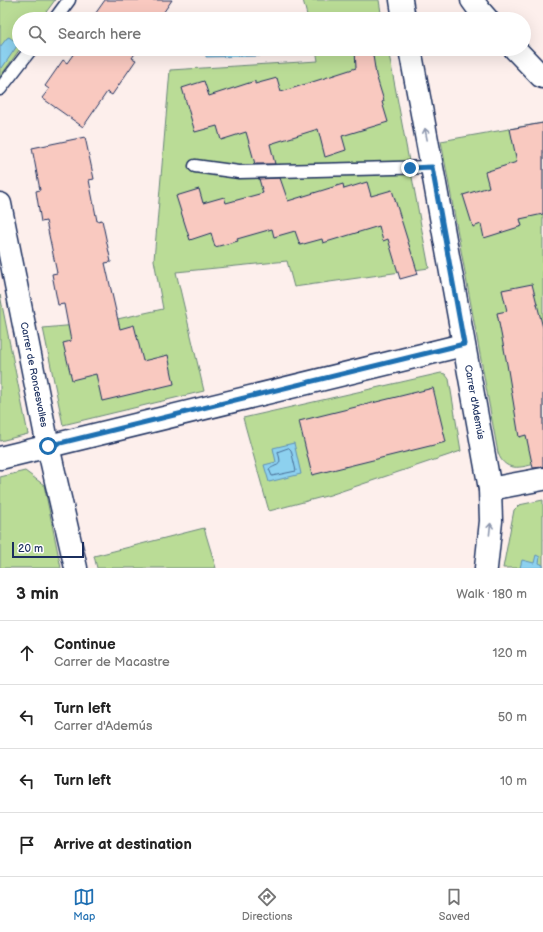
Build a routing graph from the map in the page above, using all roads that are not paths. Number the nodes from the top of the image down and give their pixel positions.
1 (69, 0) edge
2 (400, 0) edge
3 (472, 0) edge
4 (60, 12) edge
5 (403, 12) edge
6 (481, 12) edge
7 (26, 56) edge
8 (411, 56) edge
9 (521, 56) edge
10 (543, 77) edge
11 (0, 89) edge
12 (194, 166) dead end
13 (432, 167) junction
14 (0, 204) edge
15 (464, 344) junction
16 (48, 446) junction
17 (0, 458) edge
18 (543, 479) edge
19 (490, 489) junction
20 (76, 568) edge
21 (486, 568) edge

1 - 4 lane
2 - 5 street
3 - 6 street
7 - 11 lane
13 -> 8 street, Carrer d'Ademús
9 - 10 street
12 - 13 lane
13 - 15 street, Carrer d'Ademús
14 - 16 street, Carrer de Roncesvalles
15 - 16 street
15 - 19 street, Carrer d'Ademús
16 - 17 street
16 - 20 street, Carrer de Roncesvalles
18 - 19 street
21 -> 19 street, Carrer d'Ademús

